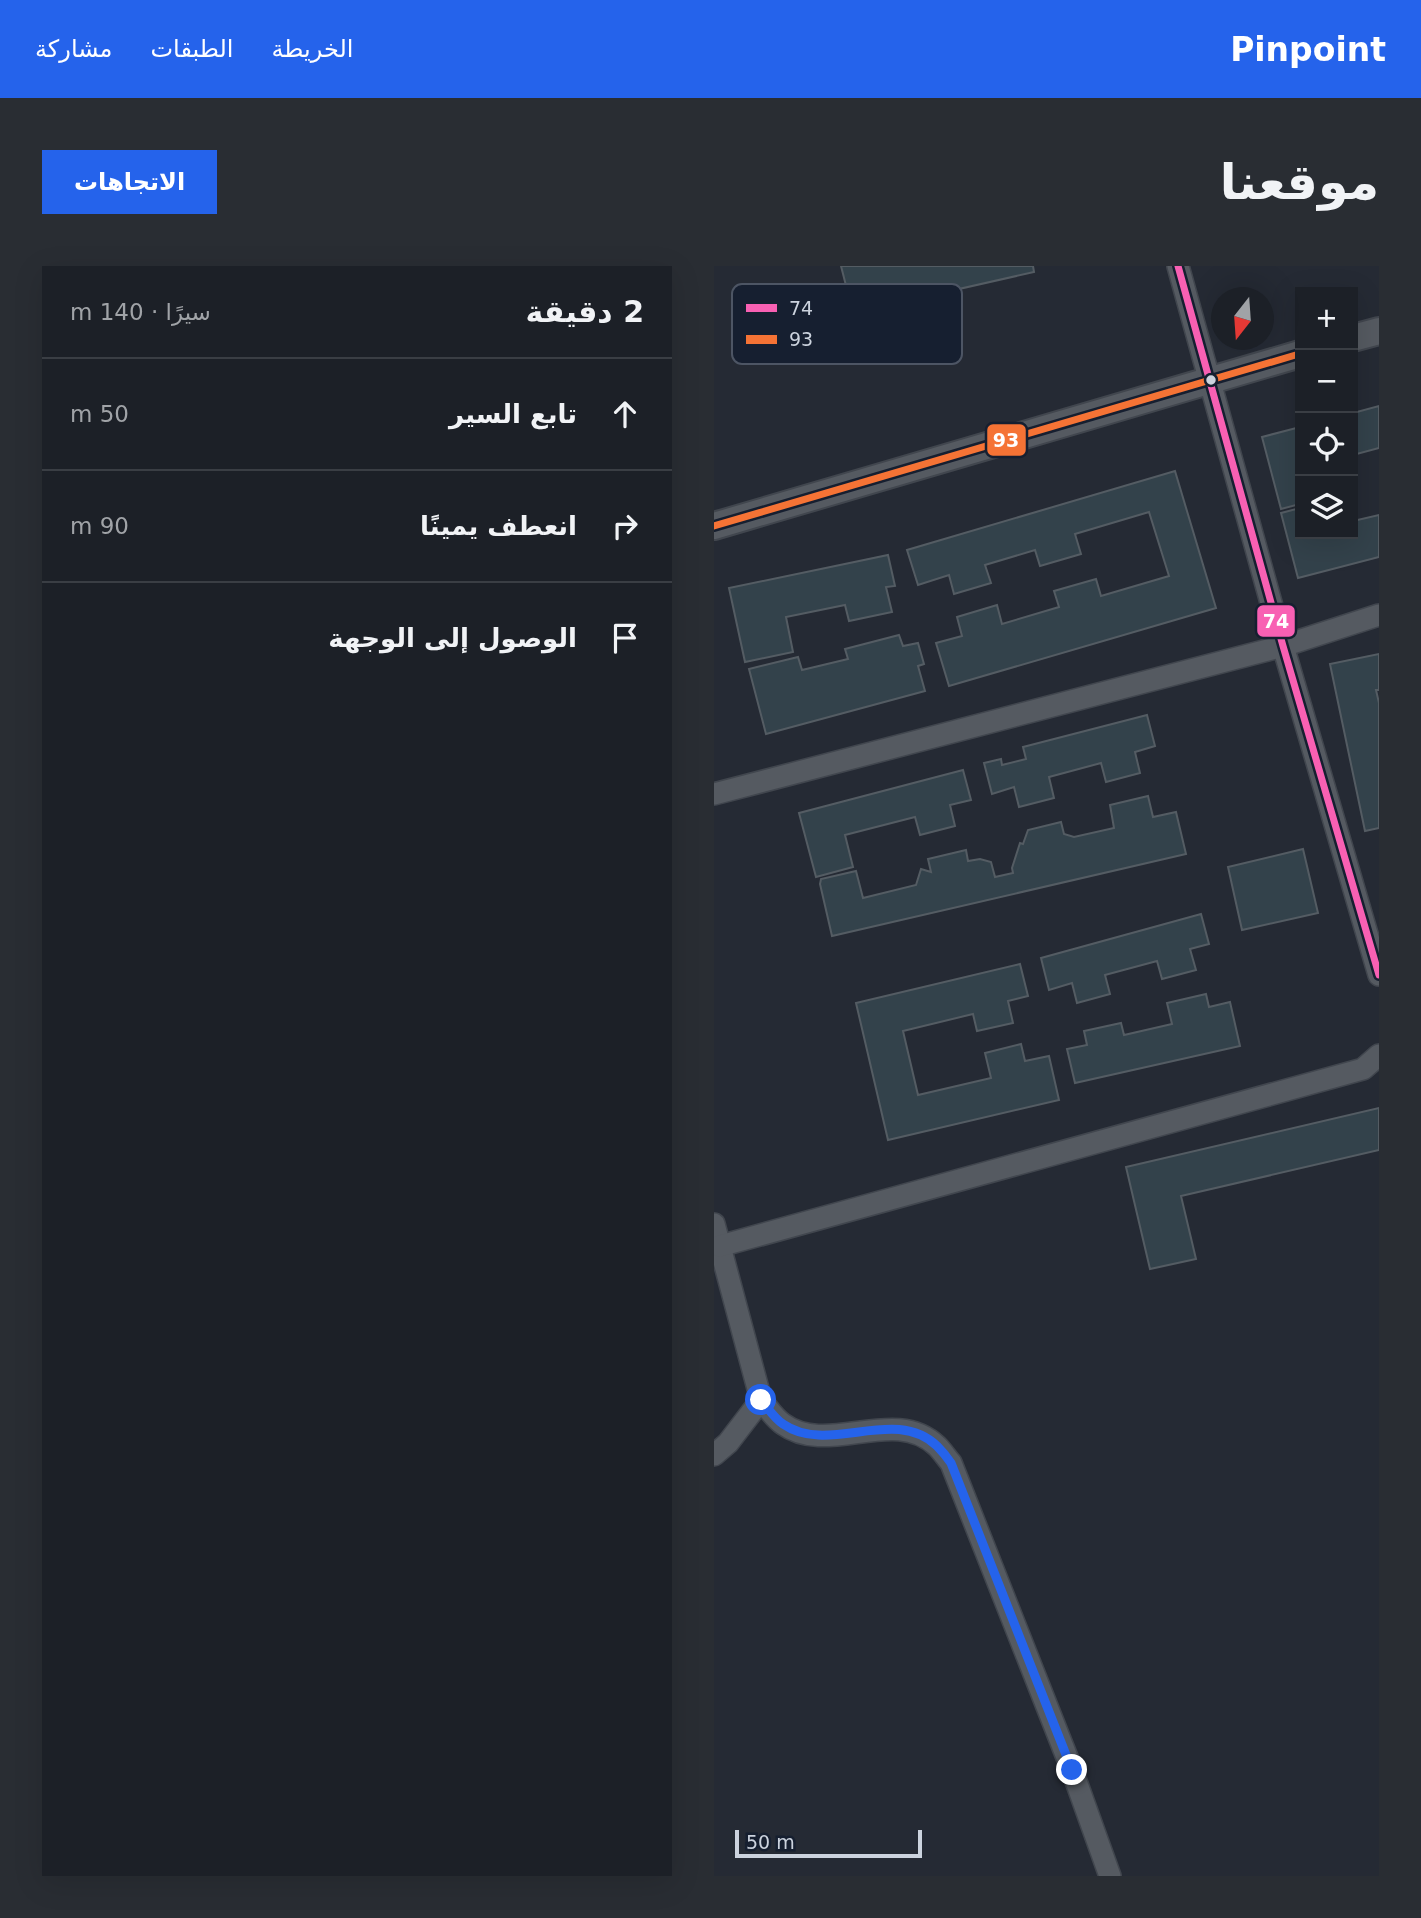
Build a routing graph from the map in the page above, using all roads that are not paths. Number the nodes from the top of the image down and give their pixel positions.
1 (1178, 266) edge
2 (1379, 331) edge
3 (1358, 337) edge
4 (1295, 355) edge
5 (1211, 380) junction
6 (714, 526) edge
7 (1379, 615) edge
8 (1283, 646) junction
9 (714, 794) edge
10 (1379, 975) edge
11 (1379, 1055) edge
12 (714, 1224) edge
13 (720, 1246) junction
14 (761, 1400) junction
15 (714, 1455) edge
16 (1110, 1876) edge

1 - 5 street
2 - 3 street
4 - 5 street
5 - 6 street
5 - 8 street
7 - 8 street
8 - 9 street
8 - 10 street
11 - 13 street
12 - 13 street
13 - 14 street
14 - 15 street
14 - 16 street

